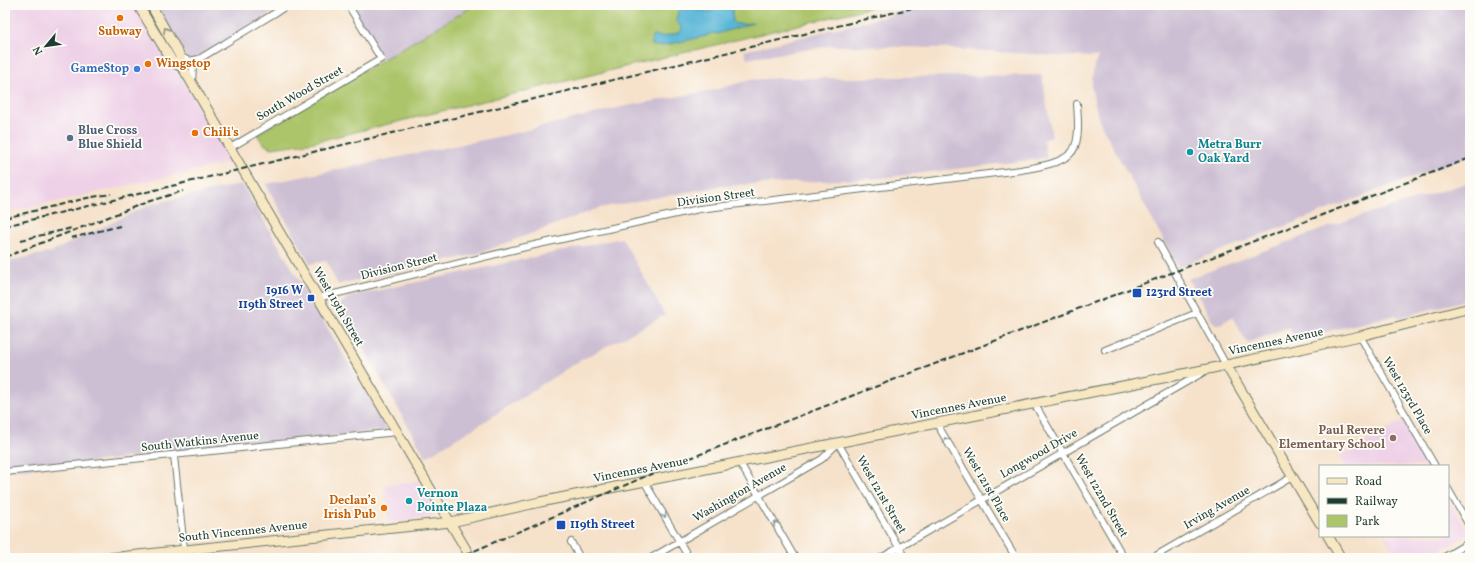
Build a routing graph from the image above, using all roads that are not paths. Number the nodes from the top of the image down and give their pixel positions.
1 (138, 5) edge
2 (151, 5) edge
3 (288, 5) edge
4 (348, 5) edge
5 (180, 56) junction
6 (199, 58) junction
7 (183, 68) junction
8 (192, 83) junction
9 (1077, 104) dead end
10 (230, 148) junction
11 (1158, 242) dead end
12 (318, 298) junction
13 (1469, 311) edge
14 (1197, 313) junction
15 (1360, 336) junction
16 (1106, 350) dead end
17 (1226, 365) junction
18 (1208, 369) junction
19 (1034, 403) junction
20 (937, 424) junction
21 (397, 432) junction
22 (838, 444) junction
23 (1063, 453) junction
24 (174, 456) junction
25 (740, 463) junction
26 (1434, 465) edge
27 (5, 472) edge
28 (1292, 477) junction
29 (644, 481) junction
30 (1449, 491) edge
31 (759, 496) junction
32 (982, 501) junction
33 (1319, 521) edge
34 (450, 522) junction
35 (1470, 527) edge
36 (1329, 537) edge
37 (679, 541) junction
38 (571, 542) dead end
39 (1470, 542) edge
40 (899, 548) junction
41 (185, 554) edge
42 (109, 558) edge
43 (472, 558) edge
44 (580, 558) edge
45 (651, 558) edge
46 (689, 558) edge
47 (795, 558) edge
48 (881, 558) edge
49 (905, 558) edge
50 (1016, 558) edge
51 (1124, 558) edge
52 (1152, 558) edge
53 (1340, 558) edge
54 (1443, 558) edge

1 - 7 main road, West 119th Street
5 -> 2 main road, West 119th Street
3 - 6 street
4 - 10 street, South Wood Street
5 - 6 street
5 - 7 main road, West 119th Street
6 - 8 street
7 - 8 main road, West 119th Street
8 - 10 main road, West 119th Street
9 - 12 street, Division Street
10 - 12 main road, West 119th Street
11 - 14 street
12 - 21 main road, West 119th Street
13 - 15 main road, Vincennes Avenue
14 - 16 street
14 - 17 street
15 - 17 main road, Vincennes Avenue
15 - 26 street, West 123rd Place
17 - 18 main road, Vincennes Avenue
17 - 28 main road
18 - 19 main road, Vincennes Avenue
18 - 23 street, Longwood Drive
19 - 20 main road, Vincennes Avenue
19 - 23 street, West 122nd Street
20 - 22 main road, Vincennes Avenue
32 -> 20 street, West 121st Place
21 - 24 street, South Watkins Avenue
21 - 34 main road, West 119th Street
22 - 25 main road, Vincennes Avenue
22 - 31 street, Washington Avenue
22 - 40 street, West 121st Street
23 - 32 street, Longwood Drive
23 - 51 street, West 122nd Street
24 - 27 street, South Watkins Avenue
24 - 41 street
25 - 29 main road, Vincennes Avenue
25 - 31 street
28 - 33 main road
28 - 52 street, Irving Avenue
29 - 34 main road, Vincennes Avenue
29 -> 37 street
30 - 35 street
31 - 37 street, Washington Avenue
47 -> 31 street
32 - 40 street, Longwood Drive
32 - 50 street, West 121st Place
34 - 41 main road, South Vincennes Avenue
34 - 43 main road, West 119th Street
36 - 53 main road
37 - 45 street, Washington Avenue
37 - 46 street
38 - 44 street
39 - 54 street
40 - 48 street, Longwood Drive
40 - 49 street, West 121st Street
41 - 42 main road, South Vincennes Avenue

